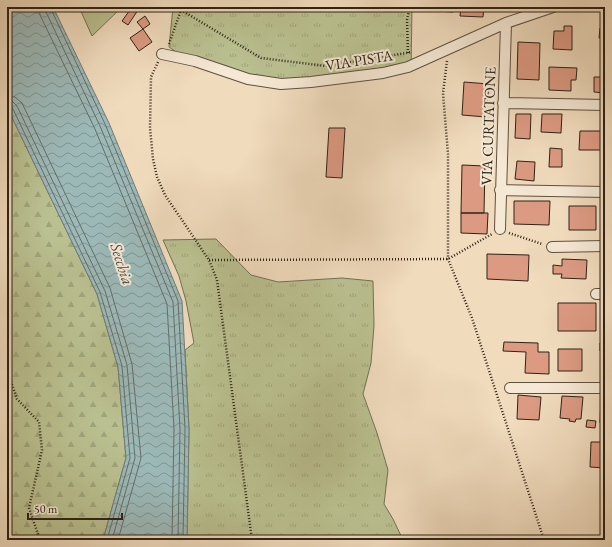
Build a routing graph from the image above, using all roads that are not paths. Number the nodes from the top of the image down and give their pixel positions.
1 (553, 7) edge
2 (506, 23) junction
3 (162, 54) road end
4 (503, 103) junction
5 (605, 105) edge
6 (500, 190) junction
7 (605, 192) edge
8 (500, 229) road end
9 (605, 246) edge
10 (552, 247) road end
11 (510, 388) dead end
12 (605, 388) edge

1 - 2 street, VIA PISTA
2 - 3 street, VIA PISTA
2 - 4 street, VIA CURTATONE
4 - 5 street
4 - 6 street, VIA CURTATONE
6 - 7 street
6 - 8 street, VIA CURTATONE
9 - 10 street
11 - 12 street

